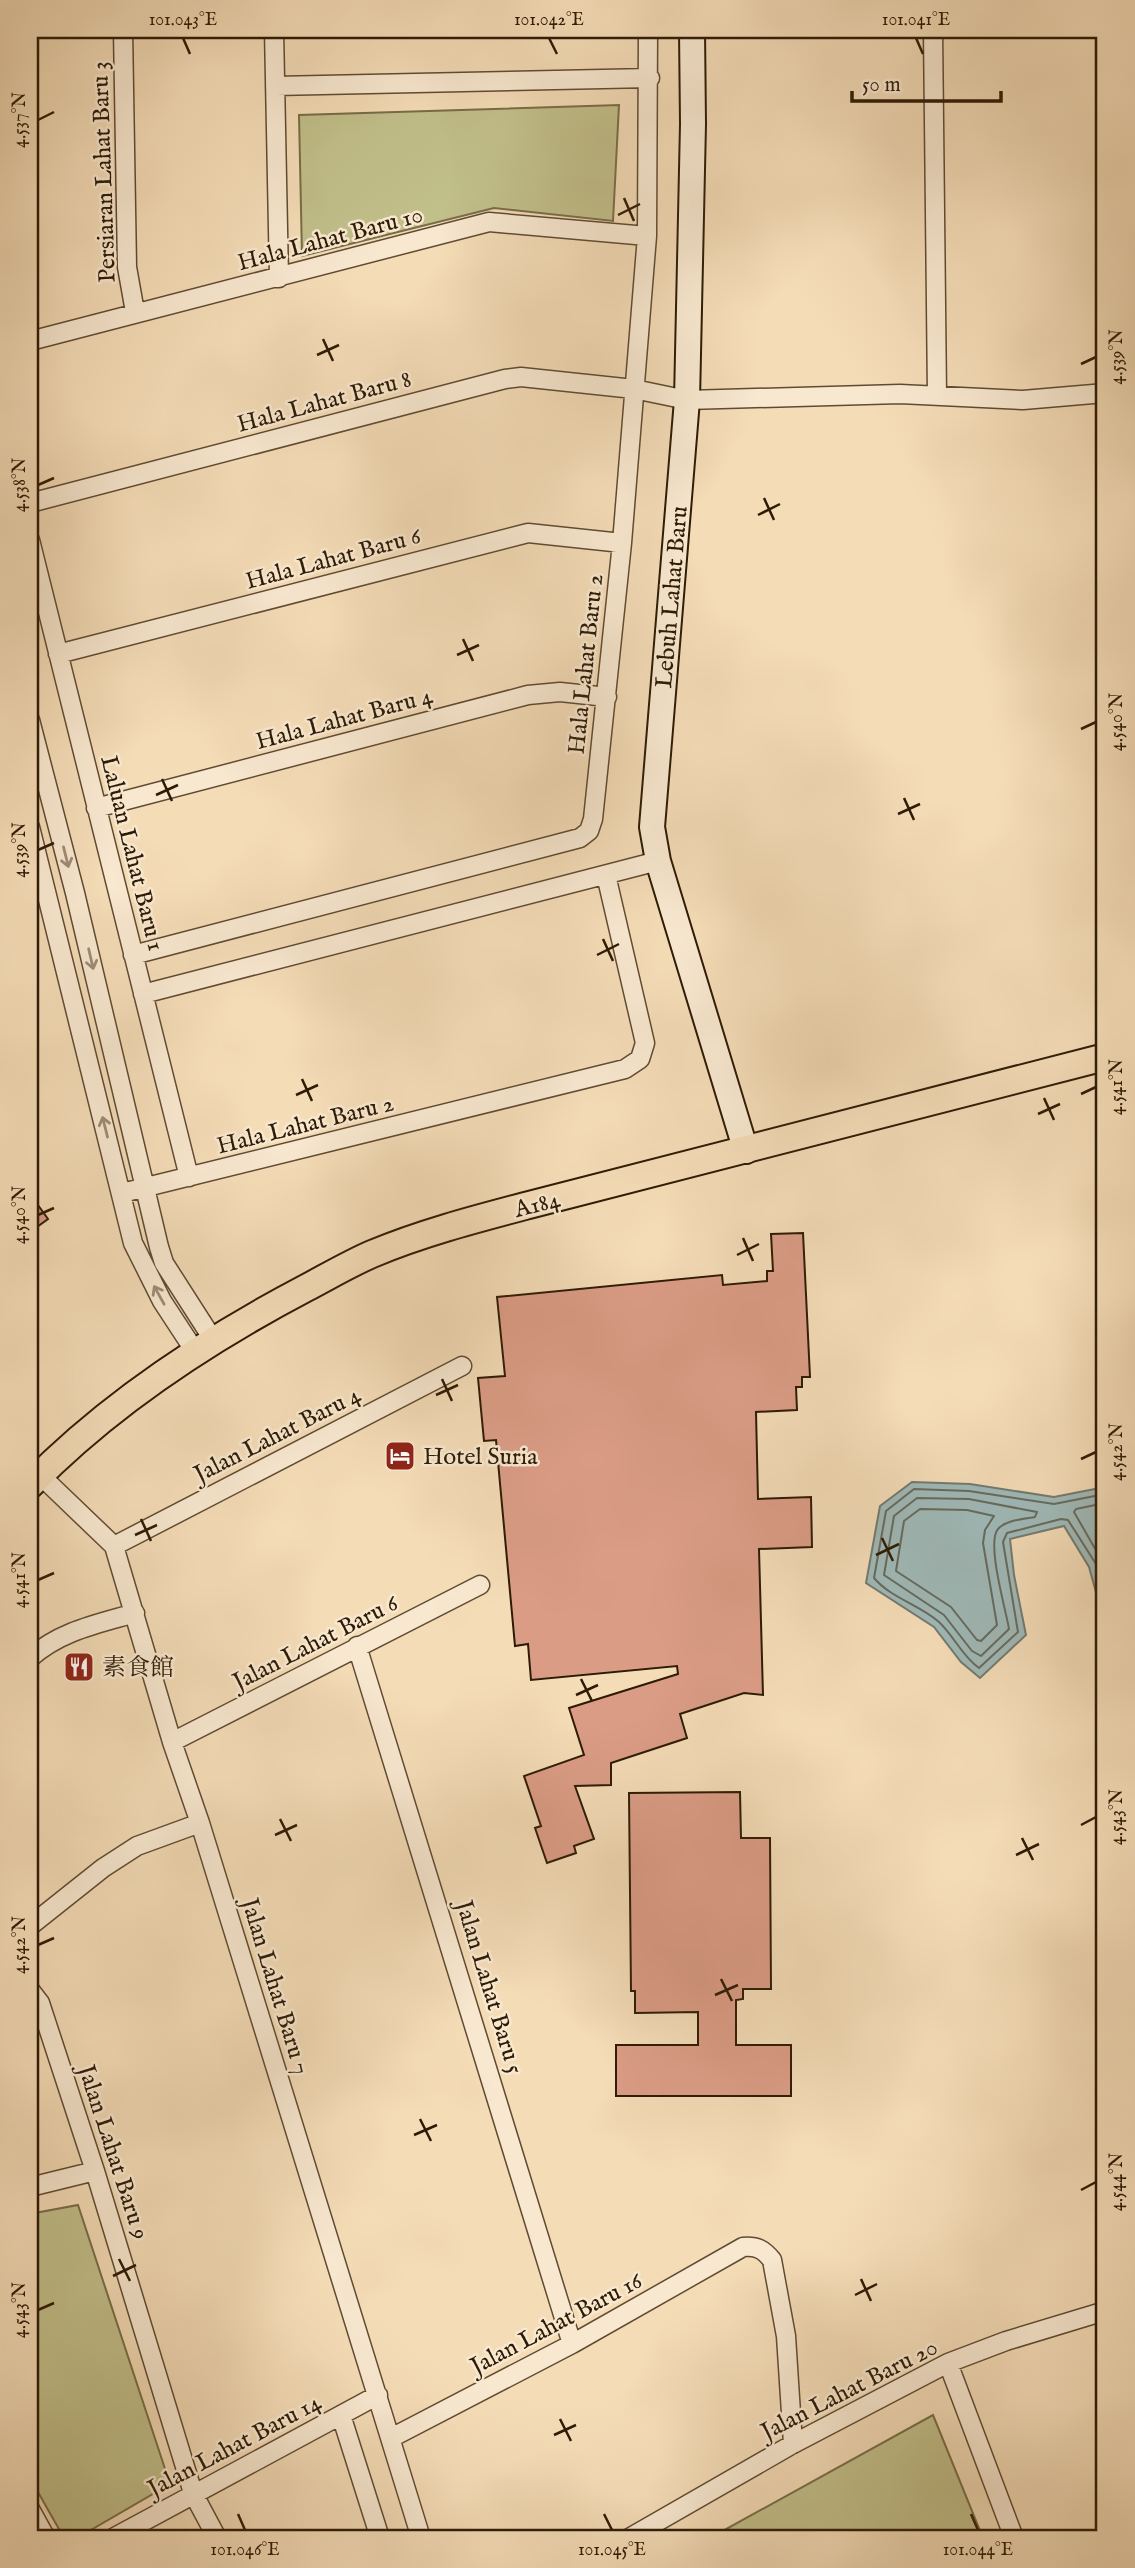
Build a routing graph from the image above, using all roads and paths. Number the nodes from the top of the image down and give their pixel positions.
1 (123, 30) edge
2 (274, 30) edge
3 (648, 30) edge
4 (692, 30) edge
5 (933, 30) edge
6 (650, 78) junction
7 (275, 86) junction
8 (647, 236) junction
9 (279, 278) junction
10 (135, 312) junction
11 (30, 341) edge
12 (634, 389) junction
13 (1105, 393) edge
14 (937, 396) junction
15 (687, 400) junction
16 (30, 503) edge
17 (30, 540) edge
18 (622, 543) junction
19 (58, 654) junction
20 (607, 697) junction
21 (30, 720) edge
22 (96, 808) junction
23 (30, 827) edge
24 (658, 862) junction
25 (606, 875) junction
26 (133, 955) junction
27 (143, 994) junction
28 (1105, 1057) edge
29 (746, 1150) junction
30 (189, 1177) junction
31 (145, 1188) junction
32 (122, 1193) junction
33 (205, 1347) junction
34 (462, 1366) dead end
35 (35, 1480) edge
36 (114, 1546) junction
37 (480, 1585) dead end
38 (135, 1614) junction
39 (358, 1646) junction
40 (30, 1658) edge
41 (172, 1742) junction
42 (200, 1823) junction
43 (30, 1926) edge
44 (30, 1990) edge
45 (95, 2171) junction
46 (30, 2187) edge
47 (1105, 2311) edge
48 (572, 2344) junction
49 (948, 2363) junction
50 (377, 2395) junction
51 (341, 2415) junction
52 (391, 2438) junction
53 (793, 2444) junction
54 (193, 2493) junction
55 (30, 2509) edge
56 (46, 2538) edge
57 (113, 2538) edge
58 (217, 2538) edge
59 (380, 2538) edge
60 (421, 2538) edge
61 (629, 2538) edge
62 (1014, 2538) edge

1 - 10 street, Persiaran Lahat Baru 3
2 - 7 street
3 - 6 street, Hala Lahat Baru 2
4 - 15 street, Lebuh Lahat Baru
5 - 14 street
6 - 7 street
6 - 8 street, Hala Lahat Baru 2
7 - 9 street
8 - 9 street, Hala Lahat Baru 10
8 - 12 street, Hala Lahat Baru 2
9 - 10 street, Hala Lahat Baru 10
10 - 11 street, Hala Lahat Baru 10
12 - 15 street, Hala Lahat Baru 8
12 - 16 street, Hala Lahat Baru 8
12 - 18 street, Hala Lahat Baru 2
13 - 14 street, Hala Lahat Baru 8
14 - 15 street, Hala Lahat Baru 8
15 - 24 street, Lebuh Lahat Baru
17 - 19 street, Laluan Lahat Baru 1
18 - 19 street, Hala Lahat Baru 6
18 - 20 street, Hala Lahat Baru 2
19 - 22 street, Laluan Lahat Baru 1
20 - 22 street, Hala Lahat Baru 4
20 - 26 street, Hala Lahat Baru 2
21 -> 31 street
22 - 26 street, Laluan Lahat Baru 1
32 -> 23 street
24 - 25 street
24 - 29 street, Lebuh Lahat Baru
25 - 27 street
25 - 30 street, Hala Lahat Baru 2
26 - 27 street, Laluan Lahat Baru 1
27 - 30 street, Laluan Lahat Baru 1
28 - 29 main road, A184
29 - 33 main road, A184
30 - 31 street, Hala Lahat Baru 2
31 - 32 street, Hala Lahat Baru 2
31 - 33 street
33 -> 32 street
33 - 35 main road, A184
34 - 36 street, Jalan Lahat Baru 4
35 - 36 street, Jalan Lahat Baru 7
36 - 38 street, Jalan Lahat Baru 7
37 - 39 street, Jalan Lahat Baru 6
38 - 40 street
38 - 41 street, Jalan Lahat Baru 7
39 - 41 street, Jalan Lahat Baru 6
39 - 48 street, Jalan Lahat Baru 5
41 - 42 street, Jalan Lahat Baru 7
42 - 43 street
42 - 50 street, Jalan Lahat Baru 7
44 - 45 street, Jalan Lahat Baru 9
45 - 46 street
45 - 54 street, Jalan Lahat Baru 9
47 - 49 street, Jalan Lahat Baru 20
48 - 52 street, Jalan Lahat Baru 16
48 - 53 street, Jalan Lahat Baru 16
49 - 53 street, Jalan Lahat Baru 20
49 - 62 street
50 - 51 street, Jalan Lahat Baru 14
50 - 52 street, Jalan Lahat Baru 7
51 - 54 street, Jalan Lahat Baru 14
51 - 59 street
52 - 60 street, Jalan Lahat Baru 7
53 - 61 street, Jalan Lahat Baru 20
54 - 57 street, Jalan Lahat Baru 14
54 - 58 street, Jalan Lahat Baru 9
55 - 56 street

